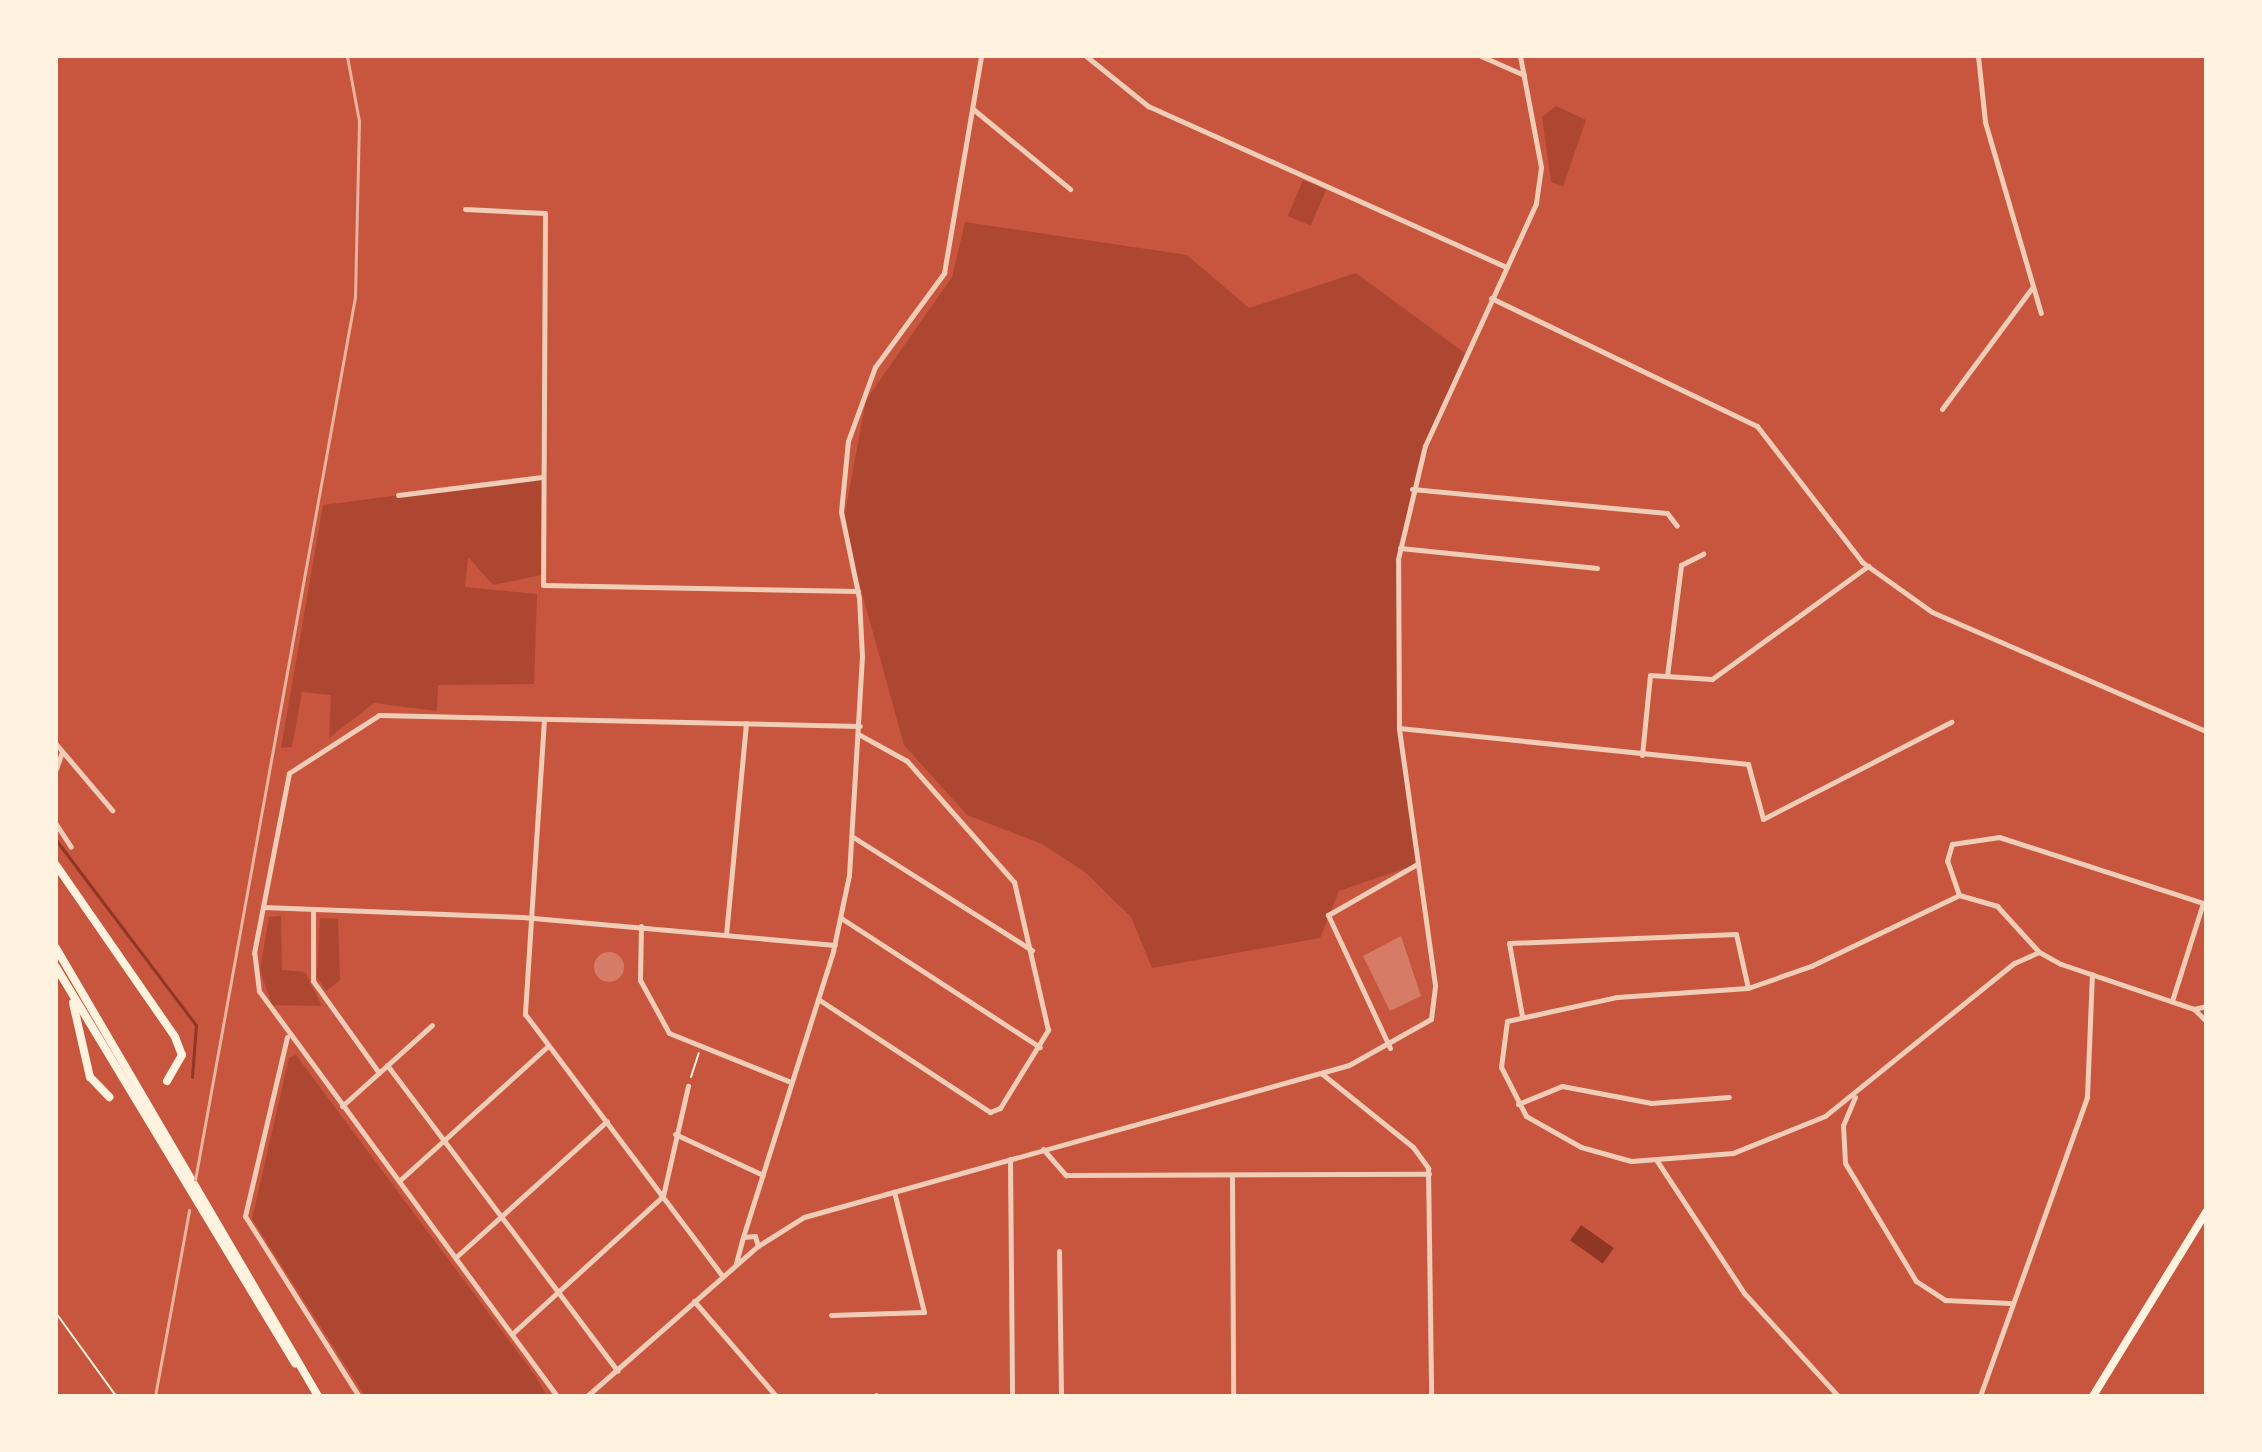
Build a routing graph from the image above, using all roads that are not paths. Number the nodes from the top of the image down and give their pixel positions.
1 (981, 56) edge
2 (1086, 56) edge
3 (1481, 56) edge
4 (1520, 56) edge
5 (1978, 56) edge
6 (1524, 75) junction
7 (973, 109) junction
8 (1070, 189) dead end
9 (465, 209) dead end
10 (1506, 267) junction
11 (2032, 287) junction
12 (1491, 298) junction
13 (2041, 313) dead end
14 (1942, 409) dead end
15 (542, 477) junction
16 (1412, 489) junction
17 (398, 495) dead end
18 (1677, 526) dead end
19 (1400, 548) junction
20 (1703, 554) dead end
21 (1868, 566) junction
22 (1597, 568) dead end
23 (858, 591) junction
24 (1667, 676) junction
25 (544, 719) junction
26 (1951, 722) dead end
27 (746, 723) junction
28 (860, 726) junction
29 (1399, 728) junction
30 (2206, 731) edge
31 (860, 735) junction
32 (56, 744) edge
33 (62, 751) junction
34 (1642, 755) junction
35 (56, 769) edge
36 (112, 810) dead end
37 (56, 824) edge
38 (853, 837) junction
39 (71, 847) dead end
40 (1417, 864) junction
41 (56, 865) edge
42 (1959, 895) junction
43 (263, 907) junction
44 (313, 909) junction
45 (530, 918) junction
46 (841, 918) junction
47 (641, 926) junction
48 (726, 935) junction
49 (835, 945) junction
50 (56, 948) edge
51 (1033, 951) junction
52 (2039, 952) junction
53 (56, 967) edge
54 (2092, 974) junction
55 (1748, 988) junction
56 (71, 994) junction
57 (818, 999) junction
58 (2172, 1001) junction
59 (2206, 1006) edge
60 (2194, 1009) junction
61 (1522, 1016) junction
62 (2206, 1021) edge
63 (432, 1025) dead end
64 (288, 1036) junction
65 (547, 1047) junction
66 (1040, 1047) junction
67 (1390, 1048) junction
68 (387, 1065) junction
69 (379, 1073) junction
70 (1321, 1073) junction
71 (167, 1081) dead end
72 (791, 1082) junction
73 (688, 1086) road end
74 (1856, 1094) junction
75 (109, 1097) dead end
76 (1729, 1097) dead end
77 (1518, 1104) junction
78 (342, 1106) junction
79 (607, 1121) junction
80 (675, 1134) junction
81 (444, 1140) junction
82 (1043, 1149) junction
83 (1010, 1159) junction
84 (1657, 1161) junction
85 (1429, 1174) junction
86 (763, 1175) junction
87 (1232, 1175) junction
88 (399, 1181) junction
89 (894, 1192) junction
90 (663, 1196) junction
91 (2206, 1212) edge
92 (501, 1216) junction
93 (771, 1235) junction
94 (755, 1236) junction
95 (743, 1237) junction
96 (758, 1246) junction
97 (1059, 1251) dead end
98 (456, 1257) junction
99 (736, 1263) junction
100 (722, 1275) junction
101 (559, 1292) junction
102 (694, 1301) junction
103 (2010, 1303) junction
104 (831, 1315) dead end
105 (513, 1333) junction
106 (618, 1371) junction
107 (318, 1396) edge
108 (359, 1396) edge
109 (557, 1396) edge
110 (587, 1396) edge
111 (776, 1396) edge
112 (1012, 1396) edge
113 (1061, 1396) edge
114 (1233, 1396) edge
115 (1431, 1396) edge
116 (1838, 1396) edge
117 (1980, 1396) edge
118 (2093, 1396) edge

1 - 7 street
2 - 10 street
3 - 6 street
4 - 6 street
5 - 11 street
6 - 10 street
7 - 8 street
7 - 23 street
9 - 15 street
10 - 12 street
11 - 13 street
11 - 14 street
12 - 16 street
12 - 21 street
15 - 17 street
15 - 23 street
16 - 18 street
16 - 19 street
19 - 22 street
19 - 29 street
20 - 24 street
21 - 24 street
21 - 30 street
23 - 28 street
24 - 34 street
25 - 27 street
25 - 43 street
25 - 45 street
26 - 34 street
27 - 28 street
27 - 48 street
28 - 31 street
29 - 34 street
29 - 40 street
31 - 38 street
31 - 51 street
32 - 33 street
33 - 35 street
33 - 36 street
37 - 39 street
38 - 46 street
38 - 51 street
40 - 67 street
40 - 67 street
41 - 71 main road
42 - 52 street
42 - 55 street
42 - 58 street
43 - 44 street
43 - 64 street
44 - 45 street
44 - 69 street
45 - 47 street
45 - 65 street
46 - 49 street
46 - 66 street
47 - 48 street
47 - 72 street
48 - 49 street
49 - 57 street
50 - 107 main road
51 - 66 street
52 - 54 street
52 - 74 street
53 - 56 main road
54 - 58 street
54 - 103 street
55 - 61 street
55 - 61 street
56 - 75 main road
56 - 107 main road
57 - 66 street
57 - 72 street
58 - 60 street
59 - 60 street
60 - 62 street
61 - 77 street
63 - 68 street
64 - 78 street
64 - 108 street
65 - 79 street
65 - 81 street
67 - 70 street
68 - 69 street
68 - 81 street
69 - 78 street
70 - 82 street
70 - 85 street
72 - 86 street
73 - 80 street
74 - 84 street
74 - 103 street
76 - 77 street
77 - 84 street
78 - 88 street
79 - 90 street
79 - 92 street
80 - 86 street
80 - 90 street
81 - 88 street
81 - 92 street
82 - 83 street
82 - 87 street
83 - 89 street
83 - 112 street
84 - 116 street
85 - 87 street
85 - 115 street
86 - 95 street
87 - 114 street
88 - 98 street
89 - 93 street
89 - 104 street
90 - 100 street
90 - 101 street
91 - 118 main road
92 - 98 street
92 - 101 street
93 - 94 street
93 - 96 street
94 - 95 street
94 - 96 street
95 - 99 street
96 - 99 street
97 - 113 street
98 - 105 street
99 - 100 street
100 - 102 street
101 - 105 street
101 - 106 street
102 - 106 street
102 - 111 street
103 - 117 street
105 - 109 street
106 - 110 street

